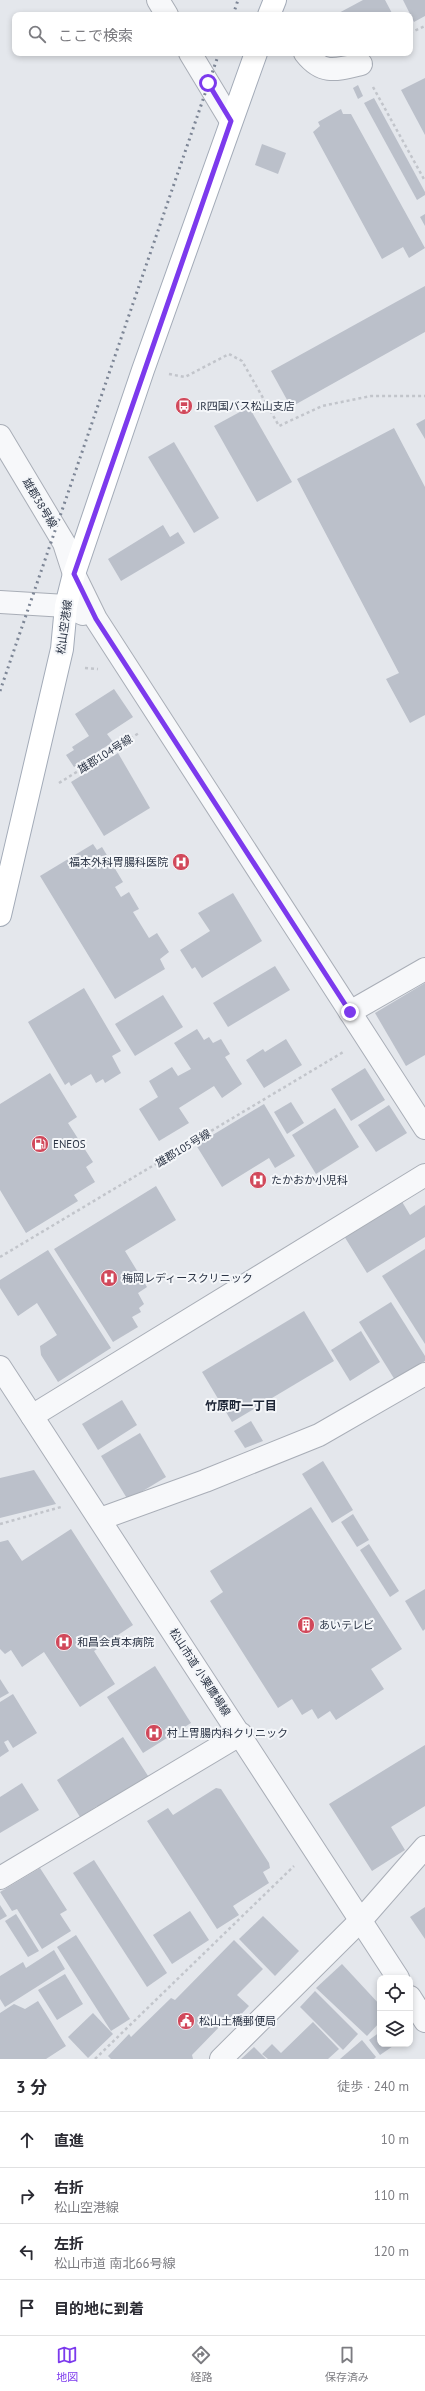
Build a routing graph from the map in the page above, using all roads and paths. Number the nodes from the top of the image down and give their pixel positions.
1 (158, 0) edge
2 (165, 12) edge
3 (425, 26) edge
4 (413, 32) edge
5 (192, 56) edge
6 (255, 56) edge
7 (308, 56) edge
8 (361, 64) joint
9 (231, 121) junction
10 (425, 181) edge
11 (165, 374) dead end
12 (425, 396) edge
13 (0, 436) edge
14 (74, 574) junction
15 (0, 602) edge
16 (66, 606) junction
17 (96, 619) junction
18 (160, 720) junction
19 (57, 784) dead end
20 (0, 915) edge
21 (425, 969) edge
22 (350, 1012) junction
23 (366, 1039) junction
24 (425, 1128) edge
25 (425, 1175) edge
26 (0, 1257) edge
27 (0, 1367) edge
28 (425, 1374) edge
29 (32, 1416) junction
30 (64, 1506) dead end
31 (100, 1519) junction
32 (0, 1524) edge
33 (240, 1734) junction
34 (425, 1847) edge
35 (297, 1863) dead end
36 (0, 1878) edge
37 (362, 1919) junction
38 (396, 1975) edge
39 (413, 2002) edge
40 (425, 2021) edge
41 (95, 2059) edge
42 (221, 2059) edge

1 - 2 street
3 - 4 path
5 - 9 street
6 - 9 main road, 松山空港線
7 - 8 street
8 - 10 path
9 - 14 main road, 松山空港線
11 - 12 path
13 - 14 street, 雄郡38号線
14 - 16 main road, 松山空港線
14 - 17 street, 雄郡38号線
15 - 16 street
16 - 17 street
16 - 20 main road, 松山空港線
17 - 18 street, 雄郡38号線
18 - 19 path, 雄郡104号線
18 - 22 street, 雄郡38号線
21 - 22 street
22 - 23 street, 雄郡38号線
23 - 24 street, 雄郡38号線
23 - 26 path, 雄郡105号線
25 - 29 street
27 - 29 street, 松山市道 小栗鷹場線
28 - 31 street
29 - 31 street, 松山市道 小栗鷹場線
30 - 32 path
31 - 33 street, 松山市道 小栗鷹場線
33 - 36 street
33 - 37 street, 松山市道 小栗鷹場線
34 - 37 street
35 - 41 path
37 - 38 street, 松山市道 小栗鷹場線
37 - 42 street
39 - 40 street

